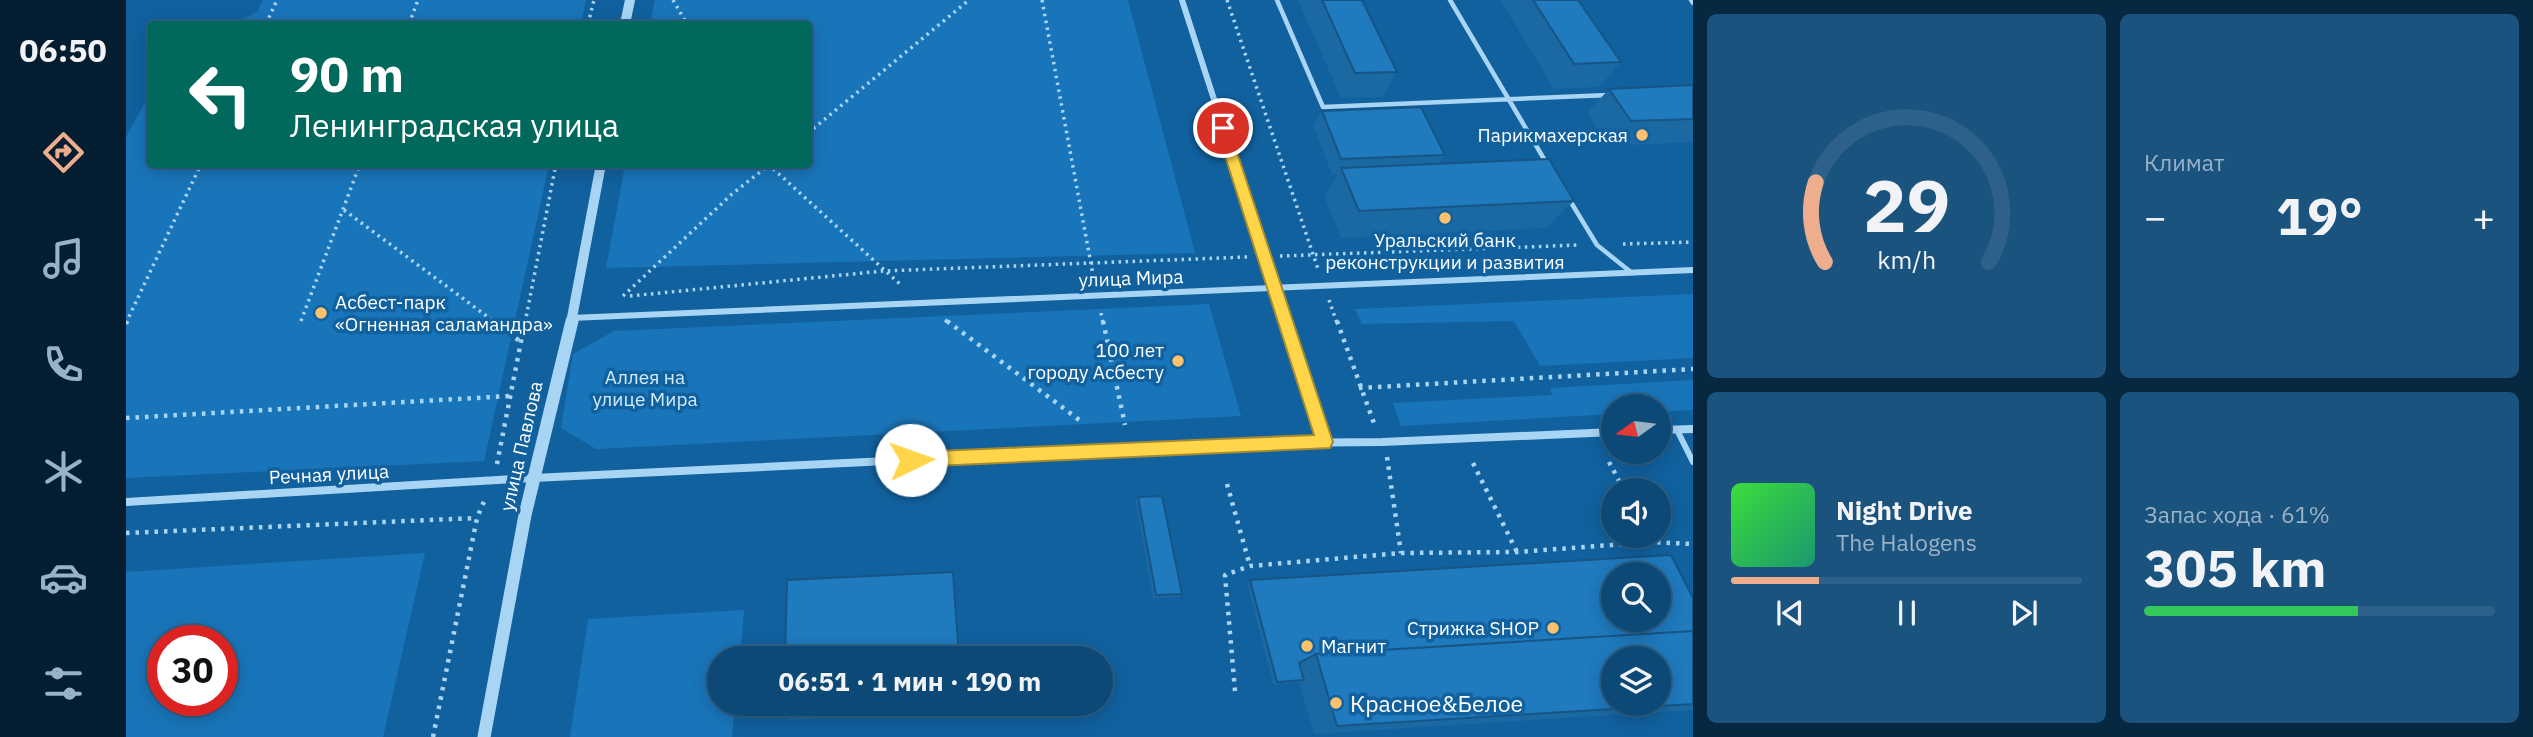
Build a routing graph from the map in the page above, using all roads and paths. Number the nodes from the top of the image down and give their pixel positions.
1 (277, 0) edge
2 (418, 0) edge
3 (594, 0) edge
4 (629, 0) edge
5 (673, 0) edge
6 (969, 0) edge
7 (1042, 0) edge
8 (1182, 0) edge
9 (1227, 0) edge
10 (1277, 0) edge
11 (1450, 0) edge
12 (267, 21) edge
13 (410, 21) edge
14 (589, 21) edge
15 (626, 21) edge
16 (685, 21) edge
17 (1613, 95) edge
18 (1507, 99) junction
19 (812, 130) edge
20 (1549, 167) edge
21 (199, 168) edge
22 (359, 168) edge
23 (555, 168) edge
24 (600, 168) edge
25 (765, 168) edge
26 (1563, 189) edge
27 (344, 210) junction
28 (1693, 242) edge
29 (1597, 245) junction
30 (1313, 255) junction
31 (1263, 257) junction
32 (1090, 263) junction
33 (1693, 270) edge
34 (1632, 273) junction
35 (1324, 285) junction
36 (1273, 288) junction
37 (1098, 295) junction
38 (623, 296) junction
39 (577, 300) junction
40 (571, 318) junction
41 (301, 321) dead end
42 (126, 324) edge
43 (521, 342) junction
44 (1693, 369) edge
45 (1359, 388) junction
46 (510, 396) junction
47 (126, 418) edge
48 (1125, 425) dead end
49 (1693, 429) edge
50 (1671, 430) edge
51 (1677, 430) junction
52 (1601, 433) edge
53 (1324, 442) junction
54 (1382, 442) junction
55 (1693, 462) edge
56 (1473, 463) dead end
57 (533, 478) junction
58 (493, 481) junction
59 (1227, 484) dead end
60 (126, 502) edge
61 (477, 518) junction
62 (126, 533) edge
63 (1671, 543) edge
64 (1693, 544) edge
65 (1601, 546) edge
66 (1517, 552) junction
67 (1401, 553) junction
68 (1251, 566) junction
69 (1234, 691) dead end
70 (433, 737) edge
71 (484, 737) edge

1 - 12 path
2 - 13 path
3 - 14 path
4 - 15 street
5 - 16 path
6 - 19 path
7 - 32 path
8 - 31 street
9 - 30 path
10 - 18 lane
11 - 18 lane
17 - 18 lane
18 - 20 lane
21 - 42 path
22 - 27 path
23 - 43 path
24 - 39 street, улица Павлова
25 - 38 path
26 - 29 lane
27 - 41 path
27 - 43 path
28 - 29 path
29 - 30 path
29 - 34 lane
30 - 31 path
30 - 35 path
31 - 32 path
31 - 36 street
32 - 37 path
32 - 38 path
33 - 34 street, улица Мира
34 - 35 street, улица Мира
35 - 36 street, улица Мира
35 - 45 path
36 - 37 street, улица Мира
36 - 53 street
37 - 40 street, улица Мира
37 - 48 path
38 - 39 path
39 - 40 street, улица Павлова
40 - 57 street, улица Павлова
43 - 46 path
44 - 45 path
45 - 54 path
46 - 47 path
46 - 58 path
49 - 51 street
50 - 51 street
51 - 55 lane
52 - 54 street
53 - 54 street
53 - 57 street
54 - 67 path
56 - 66 path
57 - 58 street, Речная улица
57 - 71 street, улица Павлова
58 - 60 street, Речная улица
58 - 61 path
59 - 68 path
61 - 62 path
61 - 70 path
63 - 64 path
65 - 66 path
66 - 67 path
67 - 68 path
68 - 69 path

